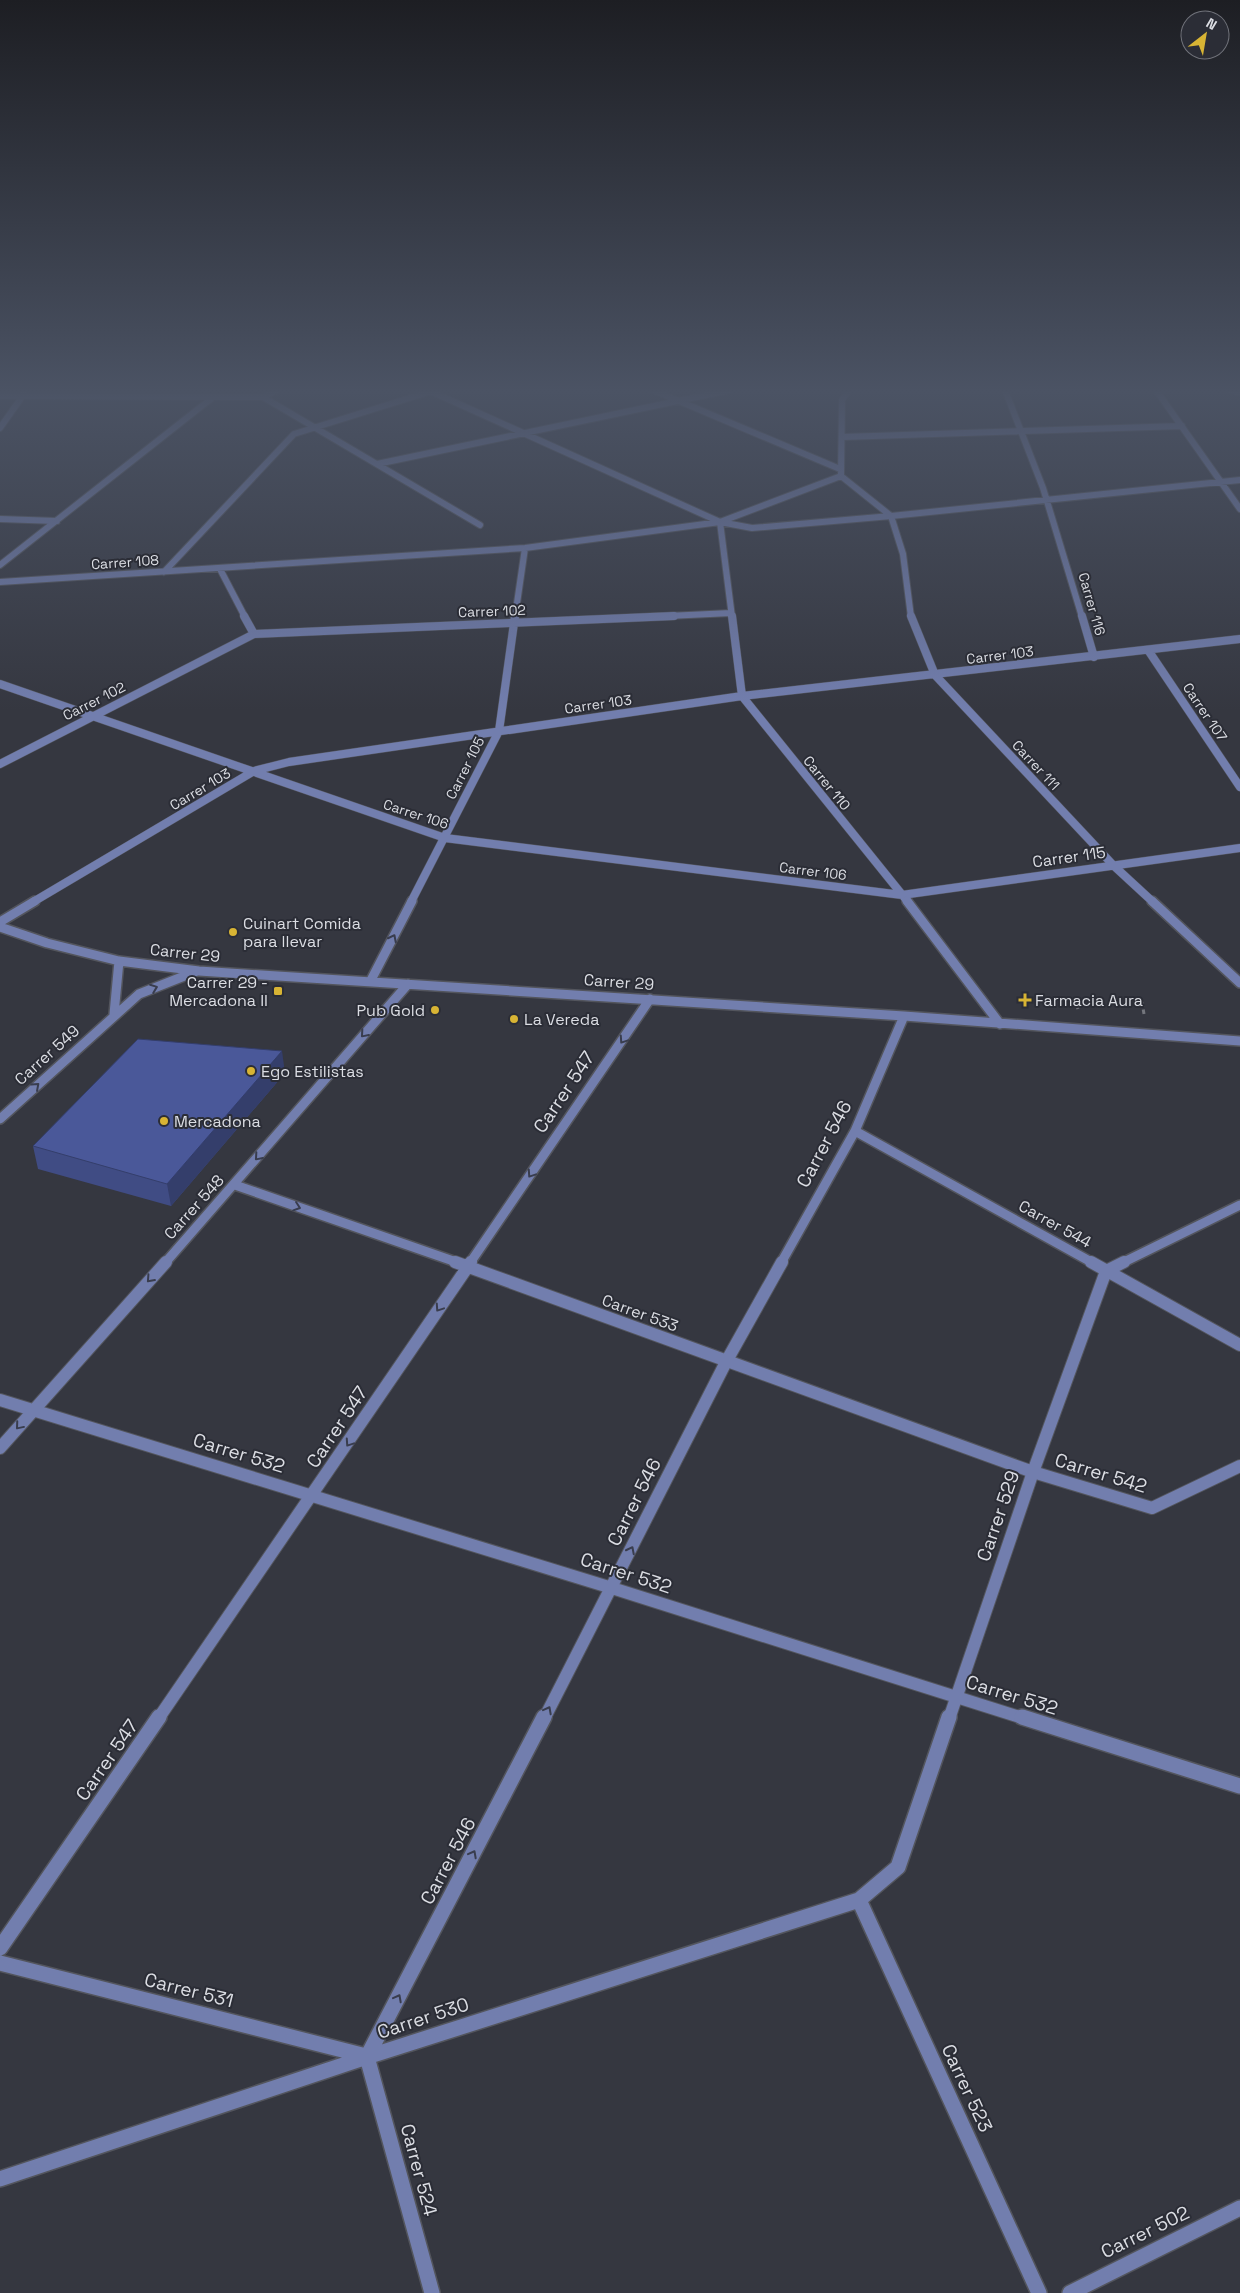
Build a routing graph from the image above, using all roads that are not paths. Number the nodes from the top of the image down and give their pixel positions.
1 (85, 497) edge
2 (235, 497) edge
3 (434, 497) edge
4 (665, 497) edge
5 (782, 497) edge
6 (869, 497) edge
7 (1068, 497) edge
8 (1232, 497) edge
9 (1048, 499) junction
10 (1240, 509) edge
11 (891, 516) junction
12 (0, 519) edge
13 (56, 520) junction
14 (720, 522) junction
15 (480, 524) dead end
16 (525, 548) junction
17 (0, 564) edge
18 (220, 569) junction
19 (164, 572) junction
20 (0, 582) edge
21 (732, 613) junction
22 (516, 623) junction
23 (254, 634) junction
24 (1240, 639) edge
25 (1148, 650) junction
26 (1094, 657) junction
27 (935, 675) junction
28 (0, 684) edge
29 (742, 696) junction
30 (92, 716) junction
31 (499, 731) junction
32 (0, 764) edge
33 (254, 771) junction
34 (1240, 787) edge
35 (445, 838) junction
36 (1240, 848) edge
37 (1114, 866) junction
38 (902, 895) junction
39 (1, 927) edge
40 (119, 961) junction
41 (199, 971) junction
42 (370, 982) junction
43 (1240, 983) edge
44 (408, 984) junction
45 (650, 1000) junction
46 (114, 1014) junction
47 (904, 1016) junction
48 (1000, 1024) junction
49 (1240, 1041) edge
50 (0, 1119) edge
51 (855, 1131) junction
52 (234, 1185) junction
53 (1240, 1205) edge
54 (467, 1266) junction
55 (1106, 1271) junction
56 (1240, 1345) edge
57 (726, 1362) junction
58 (0, 1400) edge
59 (33, 1409) junction
60 (0, 1448) edge
61 (1240, 1466) edge
62 (1033, 1472) junction
63 (313, 1495) junction
64 (612, 1588) junction
65 (957, 1698) junction
66 (1240, 1786) edge
67 (859, 1900) junction
68 (0, 1948) edge
69 (0, 1963) edge
70 (367, 2057) junction
71 (0, 2179) edge
72 (1240, 2208) edge
73 (432, 2293) edge
74 (1039, 2293) edge
75 (1070, 2293) edge

1 - 13 street
2 - 19 street
3 - 15 street
4 - 14 street
5 - 14 street, Carrer 108
6 - 11 street
7 - 9 street
8 - 10 street
9 - 11 street
9 - 26 street, Carrer 116
11 - 14 street
11 - 27 street, Carrer 111
12 - 13 street
13 - 17 street
14 - 16 street, Carrer 108
14 - 21 street
16 - 18 street, Carrer 108
16 - 22 street, Carrer 105
18 - 19 street, Carrer 108
18 - 23 street
19 - 20 street, Carrer 108
21 - 22 street, Carrer 102
21 - 29 street
22 - 23 street, Carrer 102
22 - 31 street, Carrer 105
23 - 30 street, Carrer 102
24 - 25 street, Carrer 103
25 - 26 street, Carrer 103
25 - 34 street, Carrer 107
26 - 27 street, Carrer 103
27 - 29 street, Carrer 103
27 - 37 street, Carrer 111
28 - 30 street, Carrer 106
29 - 31 street, Carrer 103
29 - 38 street, Carrer 110
30 - 32 street, Carrer 102
30 - 33 street, Carrer 106
31 - 33 street, Carrer 103
31 - 35 street, Carrer 105
33 - 35 street, Carrer 106
33 - 39 street, Carrer 103
35 - 38 street, Carrer 106
42 -> 35 street, Carrer 105
36 - 37 street, Carrer 115
37 - 38 street, Carrer 115
37 - 43 street, Carrer 111
38 - 48 street, Carrer 110
39 - 40 street, Carrer 29
40 - 41 street, Carrer 29
40 - 46 street
41 - 42 street, Carrer 29
46 -> 41 street, Carrer 549
42 - 44 street, Carrer 29
44 - 45 street, Carrer 29
44 -> 52 street, Carrer 548
45 - 47 street, Carrer 29
45 -> 54 street, Carrer 547
50 -> 46 street, Carrer 549
47 - 48 street, Carrer 29
47 - 51 street, Carrer 546
48 - 49 street, Carrer 29
51 - 55 street, Carrer 544
51 - 57 street, Carrer 546
52 -> 54 street, Carrer 533
52 -> 59 street, Carrer 548
53 - 55 street
54 - 57 street, Carrer 533
54 -> 63 street, Carrer 547
55 - 56 street, Carrer 544
55 - 62 street, Carrer 529
57 - 62 street, Carrer 533
64 -> 57 street, Carrer 546
58 - 59 street, Carrer 532
59 -> 60 street, Carrer 548
59 - 63 street, Carrer 532
61 - 62 street, Carrer 542
62 - 65 street, Carrer 529
63 - 64 street, Carrer 532
63 - 68 street, Carrer 547
64 - 65 street, Carrer 532
70 -> 64 street, Carrer 546
65 - 66 street, Carrer 532
65 - 67 street, Carrer 529
67 - 70 street, Carrer 530
67 - 74 street, Carrer 523
69 - 70 street, Carrer 531
70 - 71 street, Carrer 530
70 - 73 street, Carrer 524
72 - 75 street, Carrer 502

